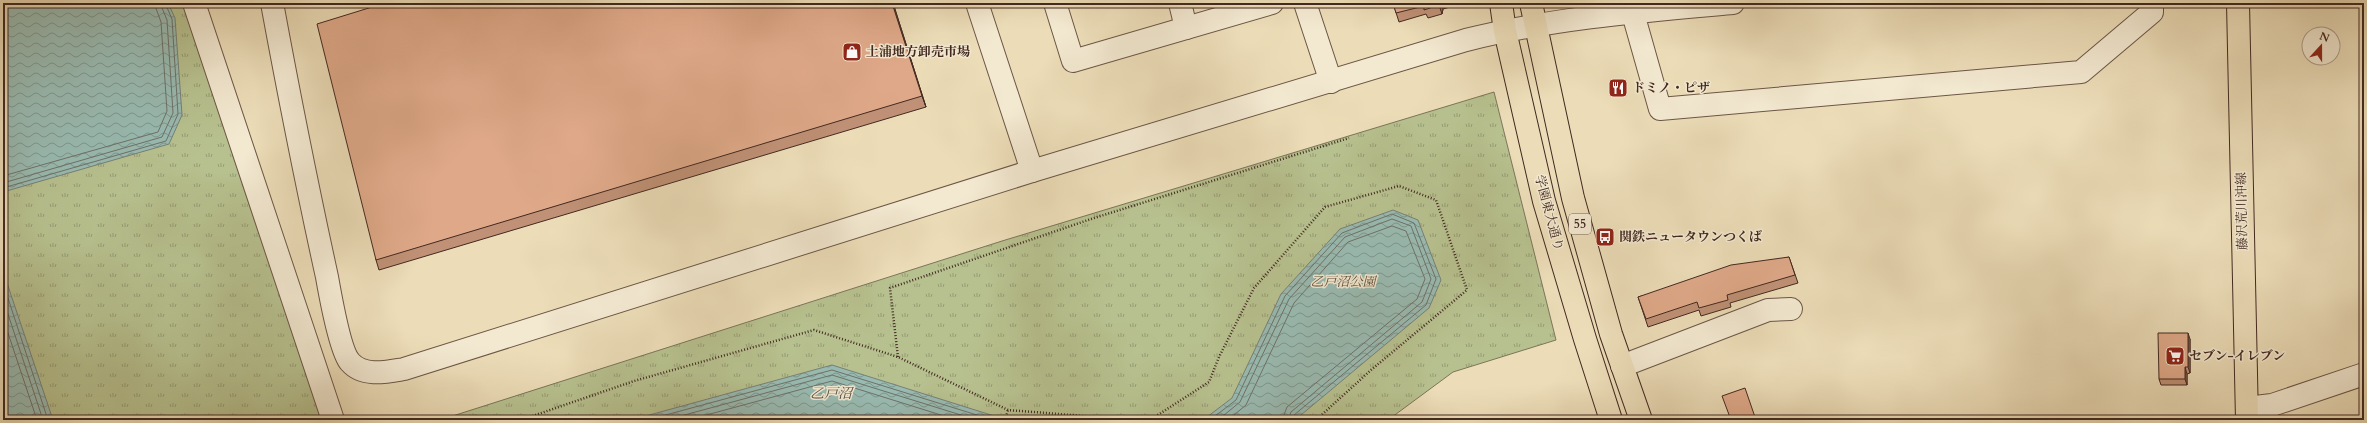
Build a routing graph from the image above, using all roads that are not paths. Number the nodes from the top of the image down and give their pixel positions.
1 (194, 3) edge
2 (272, 3) edge
3 (977, 3) edge
4 (1054, 3) edge
5 (1180, 3) edge
6 (1272, 3) edge
7 (1304, 3) edge
8 (1501, 3) edge
9 (1531, 3) edge
10 (1733, 3) edge
11 (2152, 3) edge
12 (2238, 3) edge
13 (1631, 7) edge
14 (1535, 24) junction
15 (1186, 28) junction
16 (1505, 30) junction
17 (1331, 82) junction
18 (1032, 171) junction
19 (1791, 309) dead end
20 (1622, 366) junction
21 (2364, 374) edge
22 (2247, 414) edge
23 (333, 420) edge
24 (1611, 420) edge
25 (1641, 420) edge

1 - 23 street
2 - 18 street
3 - 18 street
4 - 15 street
5 - 15 street
6 - 15 street
7 - 17 street
8 - 16 main road, 学園東大通り / 55
9 - 14 main road, 学園東大通り / 55
10 - 13 street
11 - 13 street
12 - 22 main road, 藤沢荒川沖線
13 - 14 street
14 - 16 street
14 - 20 main road, 学園東大通り / 55
16 - 17 street
16 - 24 main road, 学園東大通り / 55
17 - 18 street
19 - 20 street
20 - 25 main road, 学園東大通り / 55
21 - 22 street

